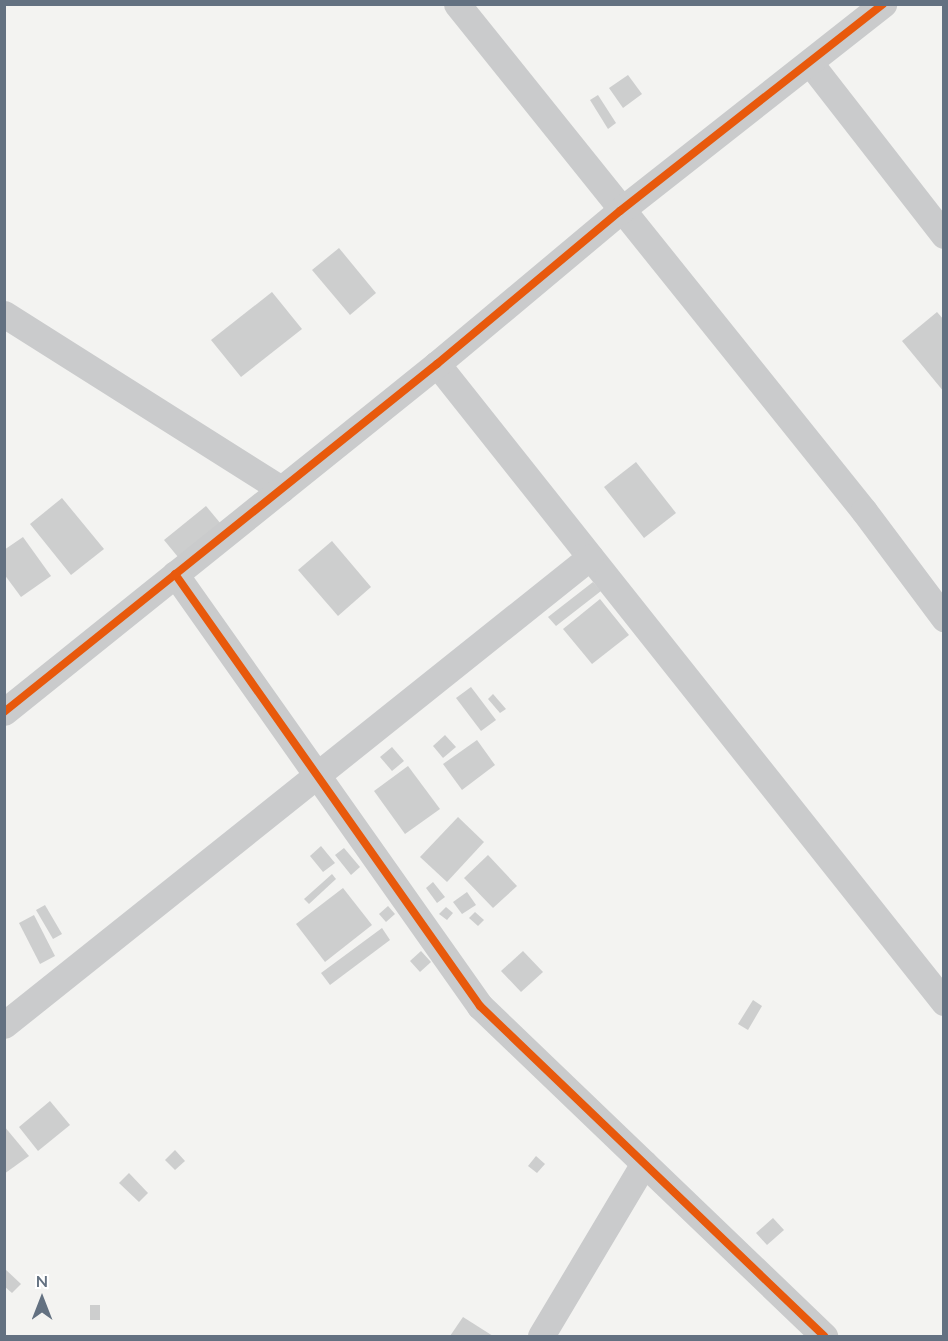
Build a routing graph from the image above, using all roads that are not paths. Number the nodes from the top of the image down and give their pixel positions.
1 (457, 4) edge
2 (883, 4) edge
3 (810, 63) junction
4 (620, 212) junction
5 (944, 235) edge
6 (4, 314) edge
7 (437, 364) junction
8 (281, 489) junction
9 (590, 557) junction
10 (176, 574) junction
11 (944, 618) edge
12 (4, 712) edge
13 (317, 775) junction
14 (944, 1002) edge
15 (4, 1025) edge
16 (644, 1163) junction
17 (541, 1336) edge
18 (824, 1336) edge

1 - 4 street
2 - 3 street
3 - 4 street
3 - 5 street
4 - 7 street
4 - 11 street
6 - 8 street
7 - 8 street
7 - 9 street
8 - 10 street
9 - 13 street
9 - 14 street
10 - 12 street
10 - 13 street
13 - 15 street
13 - 16 street
16 - 17 street
16 - 18 street

